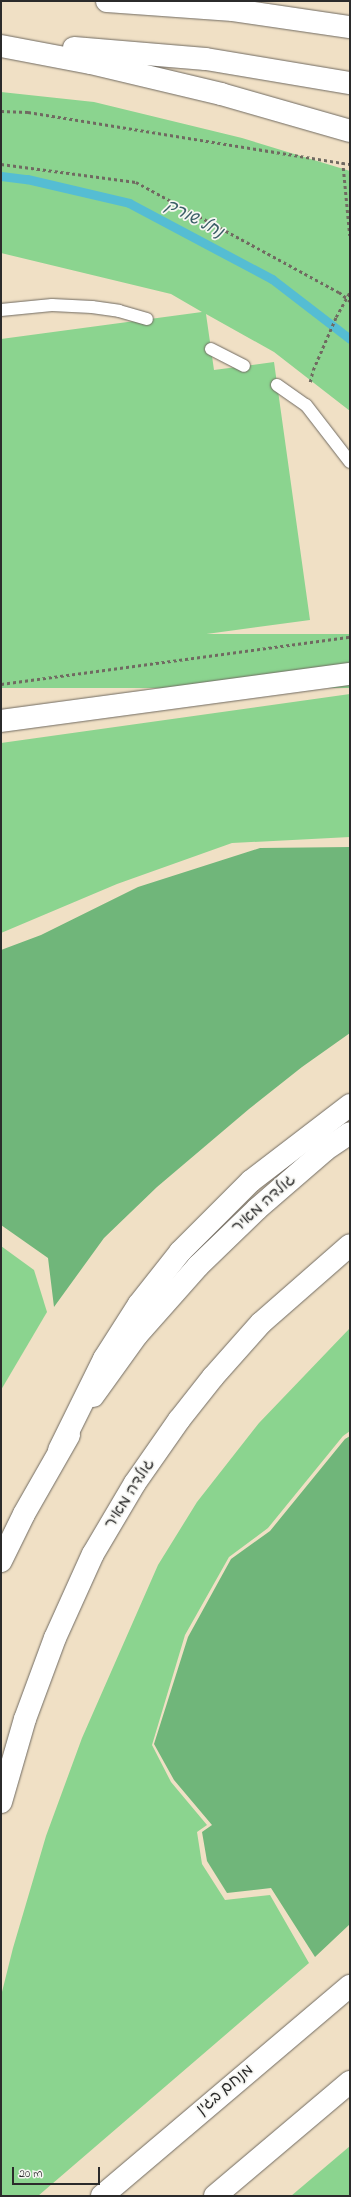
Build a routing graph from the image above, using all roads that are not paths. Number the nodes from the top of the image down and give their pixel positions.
1 (107, 1) edge
2 (350, 27) edge
3 (1, 42) edge
4 (1, 46) edge
5 (350, 83) edge
6 (350, 131) edge
7 (1, 310) edge
8 (147, 319) dead end
9 (211, 349) dead end
10 (244, 366) dead end
11 (277, 385) dead end
12 (350, 462) edge
13 (350, 674) edge
14 (1, 721) edge
15 (350, 1105) edge
16 (350, 1134) edge
17 (350, 1245) edge
18 (59, 1450) junction
19 (1, 1561) edge
20 (1, 1802) edge
21 (350, 1986) edge
22 (350, 2082) edge
23 (102, 2196) edge
24 (215, 2196) edge

1 - 2 main road
3 - 5 main road
4 - 6 main road
7 - 8 lane
9 - 10 lane
11 - 12 lane
13 - 14 main road
15 - 18 main road
16 - 18 main road, גולדה מאיר
17 - 20 main road, גולדה מאיר
18 - 19 main road, גולדה מאיר
21 - 23 main road, מנחם בגין
22 - 24 main road

